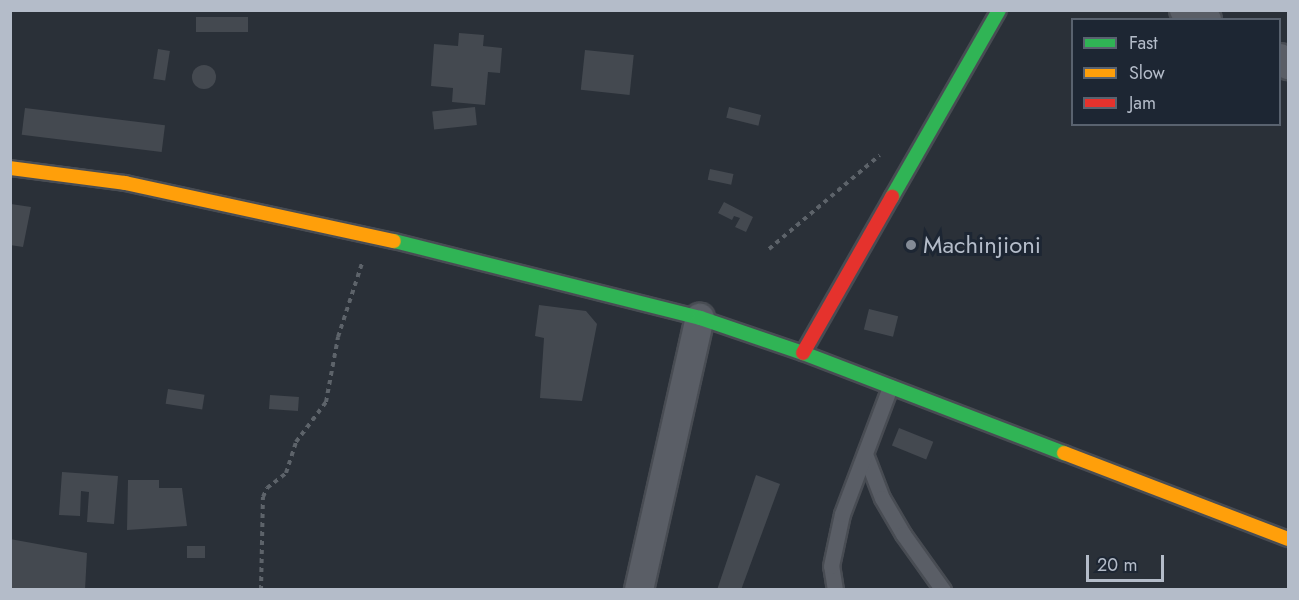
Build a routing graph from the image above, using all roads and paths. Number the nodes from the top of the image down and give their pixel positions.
1 (999, 10) edge
2 (1184, 10) edge
3 (1202, 18) edge
4 (883, 152) dead end
5 (10, 168) edge
6 (376, 236) junction
7 (769, 249) dead end
8 (700, 318) junction
9 (803, 353) junction
10 (890, 387) junction
11 (865, 454) junction
12 (1288, 539) edge
13 (261, 590) edge
14 (639, 590) edge
15 (835, 590) edge
16 (943, 590) edge

1 - 9 street
2 - 3 street
4 - 7 path
5 - 6 street
6 - 8 street
6 - 13 path
8 - 9 street
8 - 14 street
9 - 10 street
10 - 11 lane
10 - 12 street
11 - 15 lane
11 - 16 lane

